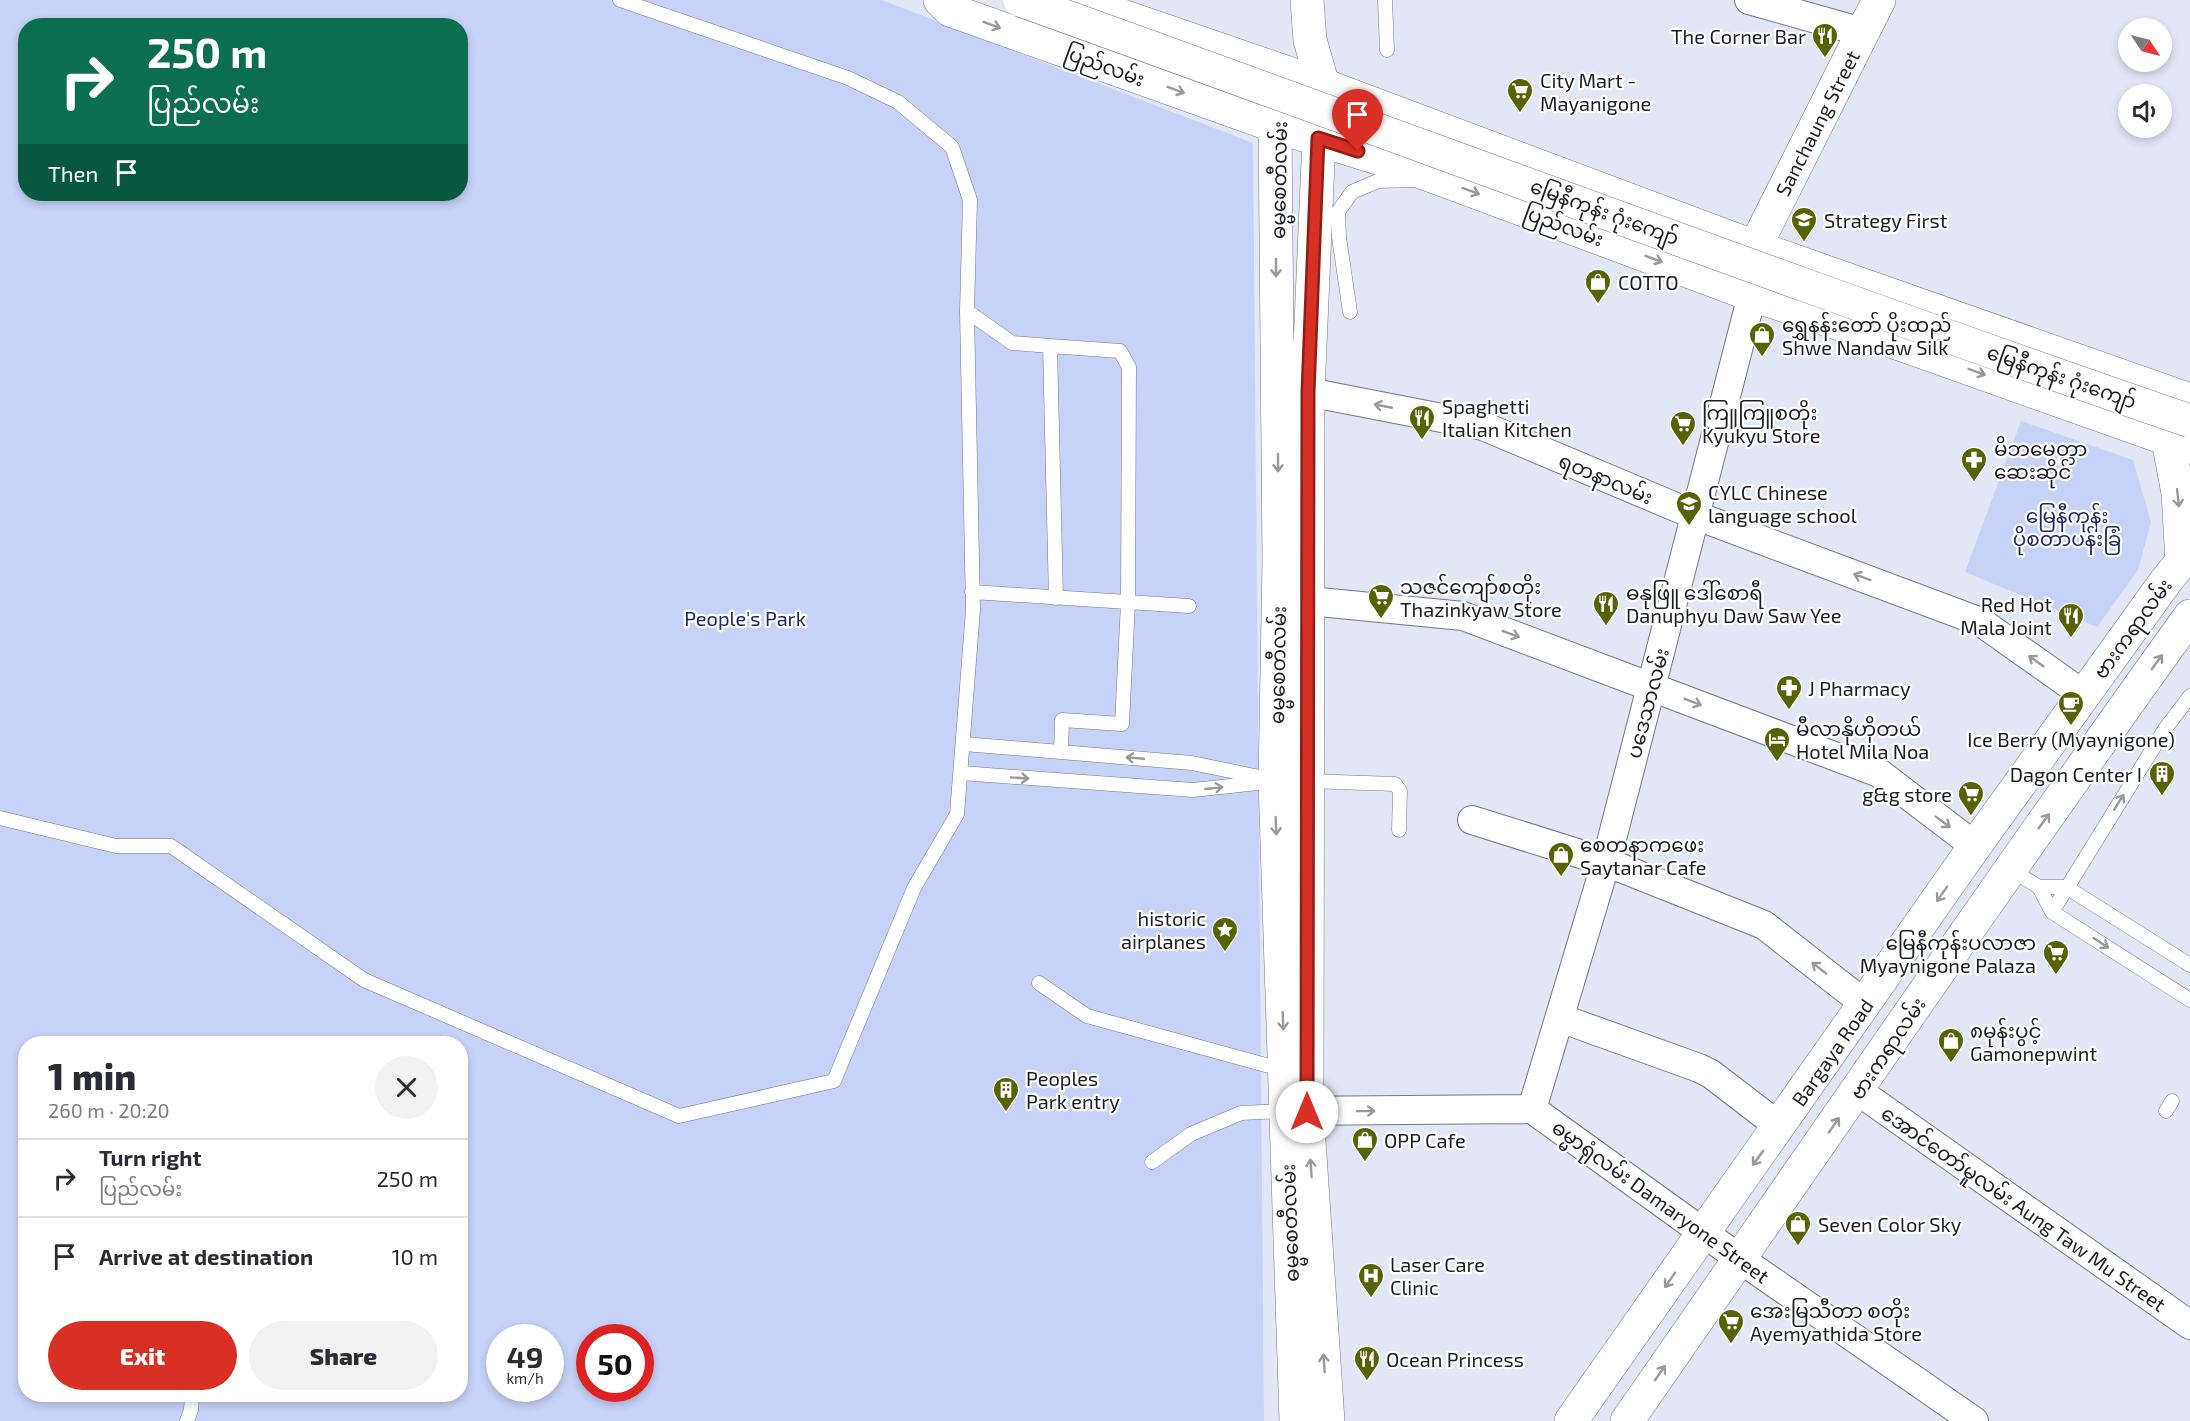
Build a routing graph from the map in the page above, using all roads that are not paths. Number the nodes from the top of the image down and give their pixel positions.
1 (620, 0) edge
2 (940, 0) edge
3 (1020, 0) edge
4 (1076, 0) edge
5 (1307, 0) edge
6 (1385, 0) edge
7 (1749, 0) edge
8 (1879, 0) edge
9 (1863, 32) junction
10 (1310, 40) junction
11 (1387, 50) dead end
12 (1290, 75) junction
13 (1323, 85) junction
14 (1275, 126) junction
15 (1318, 138) junction
16 (1416, 171) junction
17 (1755, 247) junction
18 (1752, 296) junction
19 (967, 311) junction
20 (1350, 312) dead end
21 (1050, 345) junction
22 (2190, 376) edge
23 (2143, 384) junction
24 (1308, 392) junction
25 (2190, 399) edge
26 (2183, 436) edge
27 (1697, 516) junction
28 (2186, 557) edge
29 (972, 592) junction
30 (1056, 598) junction
31 (1309, 601) junction
32 (1128, 603) junction
33 (1190, 606) dead end
34 (2190, 616) edge
35 (1651, 686) junction
36 (2084, 695) junction
37 (2190, 696) edge
38 (964, 744) junction
39 (1060, 752) junction
40 (961, 773) junction
41 (1292, 781) junction
42 (0, 818) edge
43 (1472, 820) dead end
44 (1399, 831) dead end
45 (1975, 846) junction
46 (1606, 862) junction
47 (2010, 869) junction
48 (2039, 887) junction
49 (2066, 887) junction
50 (2052, 912) junction
51 (2190, 964) edge
52 (1039, 983) dead end
53 (2190, 1000) edge
54 (1865, 1004) junction
55 (1560, 1018) junction
56 (1284, 1070) junction
57 (1858, 1091) junction
58 (1532, 1109) junction
59 (1296, 1111) junction
60 (1780, 1127) junction
61 (1152, 1162) dead end
62 (1704, 1232) junction
63 (1740, 1258) junction
64 (2190, 1325) edge
65 (192, 1402) edge
66 (186, 1421) edge
67 (1296, 1421) edge
68 (1328, 1421) edge
69 (1571, 1421) edge
70 (1627, 1421) edge
71 (1974, 1421) edge

1 - 19 lane
2 -> 14 main road, ပြည်လမ်း
3 - 26 main road, မြေနီကုန်း ဂုံးကျော်, bridge
4 - 12 main road
5 - 10 main road
6 - 11 lane
7 - 9 street
8 - 9 main road, Sanchaung Street
9 - 17 main road, Sanchaung Street
10 - 12 main road, ဓမ္မစေတီလမ်း
10 - 13 main road, ဓမ္မစေတီလမ်း
12 - 13 main road
12 - 14 main road, ဓမ္မစေတီလမ်း
13 - 15 main road, ဓမ္မစေတီလမ်း
13 - 17 main road
14 - 15 main road, ပြည်လမ်း
14 -> 41 main road, ဓမ္မစေတီလမ်း
15 - 16 main road, ပြည်လမ်း
15 - 24 main road, ဓမ္မစေတီလမ်း
16 -> 18 main road, ပြည်လမ်း
16 - 20 lane
17 - 23 main road
18 -> 26 main road, ပြည်လမ်း
18 - 27 street, ပဒေသာလမ်း
19 - 21 lane
19 - 29 lane
21 - 30 lane
21 - 32 lane
22 - 23 main road
23 - 25 main road
27 -> 24 street, ရတနာလမ်း
24 - 31 main road, ဓမ္မစေတီလမ်း
26 -> 28 main road
27 - 35 street, ပဒေသာလမ်း
36 -> 27 street, ရတနာလမ်း
28 - 36 main road, ဗားကရာလမ်း
29 - 30 lane
29 - 38 lane
30 - 32 lane
31 -> 35 street
31 - 41 main road, ဓမ္မစေတီလမ်း
32 - 33 lane
32 - 39 lane
47 -> 34 main road, ဗားကရာလမ်း
35 -> 45 street
35 - 46 street, ပဒေသာလမ်း
36 - 45 main road, Bargaya Road
49 -> 37 lane
38 - 39 lane
38 - 40 lane
41 -> 39 lane
40 -> 41 lane
40 - 42 lane
41 - 44 lane
41 -> 56 main road, ဓမ္မစေတီလမ်း
41 - 59 main road, ဓမ္မစေတီလမ်း
43 - 46 street
45 - 47 main road
45 -> 54 main road, Bargaya Road
54 -> 46 street
46 - 55 street, ပဒေသာလမ်း
47 - 48 lane
47 - 57 main road, ဗားကရာလမ်း
48 - 49 lane
48 - 50 lane
49 - 50 lane
49 - 51 lane
50 -> 53 lane
52 - 56 lane
54 - 60 main road, Bargaya Road
55 - 58 street, ပဒေသာလမ်း
55 - 60 street
56 - 59 main road, ဓမ္မစေတီလမ်း
63 -> 57 main road, ဗားကရာလမ်း
57 - 64 street, အောင်တော်မူလမ်း Aung Taw Mu Street
59 -> 58 street, ဓမ္မာရုံလမ်း Damaryone Street
58 - 62 street, ဓမ္မာရုံလမ်း Damaryone Street
59 - 61 lane
59 - 67 main road, ဓမ္မစေတီလမ်း
68 -> 59 main road, ဓမ္မစေတီလမ်း
60 -> 62 main road, Bargaya Road
62 - 63 street, ဓမ္မာရုံလမ်း Damaryone Street
62 -> 69 main road
70 -> 63 main road, ဗားကရာလမ်း
63 - 71 street, ဓမ္မာရုံလမ်း Damaryone Street
65 - 66 lane

